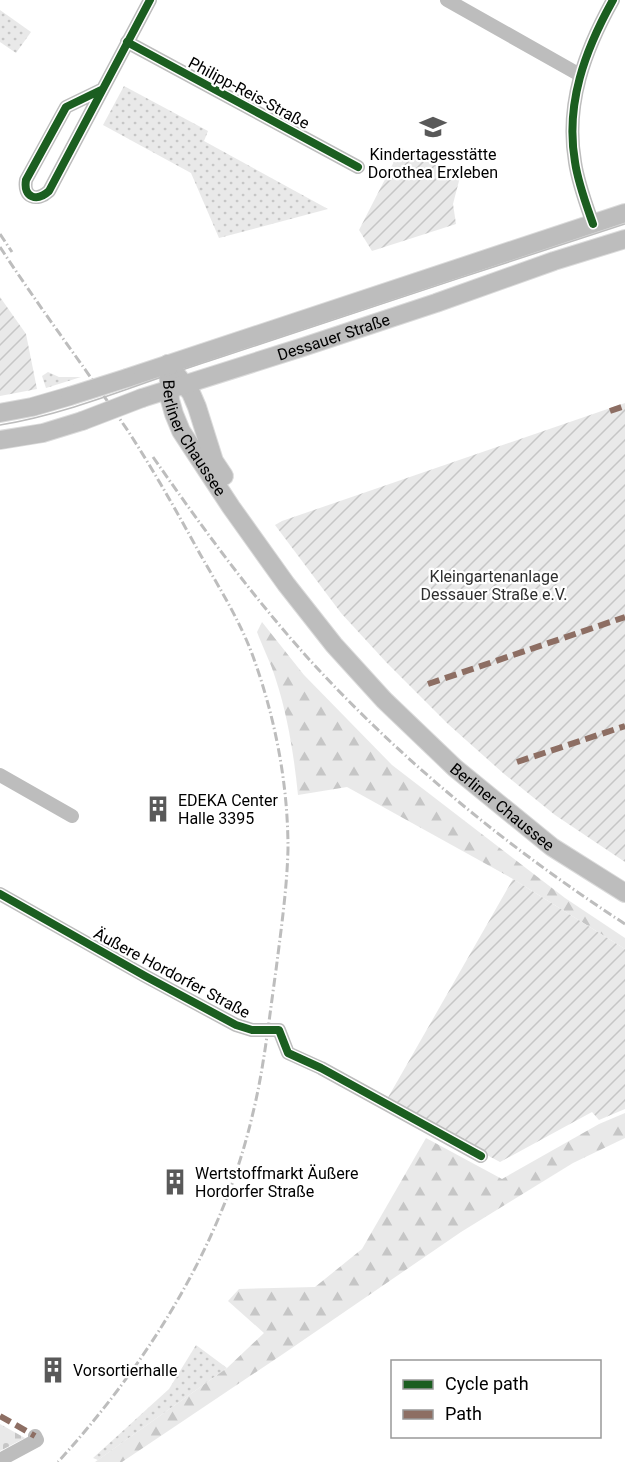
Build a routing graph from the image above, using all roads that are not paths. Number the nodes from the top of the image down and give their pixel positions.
1 (150, 0) edge
2 (447, 0) edge
3 (613, 0) edge
4 (127, 42) junction
5 (580, 75) junction
6 (101, 90) junction
7 (358, 167) dead end
8 (625, 213) edge
9 (593, 224) junction
10 (625, 239) edge
11 (168, 364) junction
12 (177, 387) junction
13 (143, 398) junction
14 (0, 413) edge
15 (174, 414) junction
16 (0, 440) edge
17 (0, 775) edge
18 (72, 816) dead end
19 (625, 880) edge
20 (625, 893) edge
21 (0, 894) edge
22 (481, 1156) dead end
23 (35, 1436) dead end
24 (0, 1460) edge

1 - 4 street
2 - 5 street
3 - 5 street
4 - 6 street
4 - 7 street, Philipp-Reis-Straße
5 - 9 street
6 - 6 street
8 - 9 main road, Dessauer Straße
9 - 11 main road, Dessauer Straße
10 - 12 main road, Dessauer Straße
11 - 12 main road, Berliner Chaussee
11 - 14 main road, Dessauer Straße, bridge
12 - 13 main road, Dessauer Straße
12 - 15 main road, Berliner Chaussee
12 - 19 main road, Berliner Chaussee
13 - 15 main road
13 - 16 main road, Dessauer Straße, bridge
15 - 20 main road, Berliner Chaussee
17 - 18 street
21 - 22 street, Äußere Hordorfer Straße
23 - 24 street

